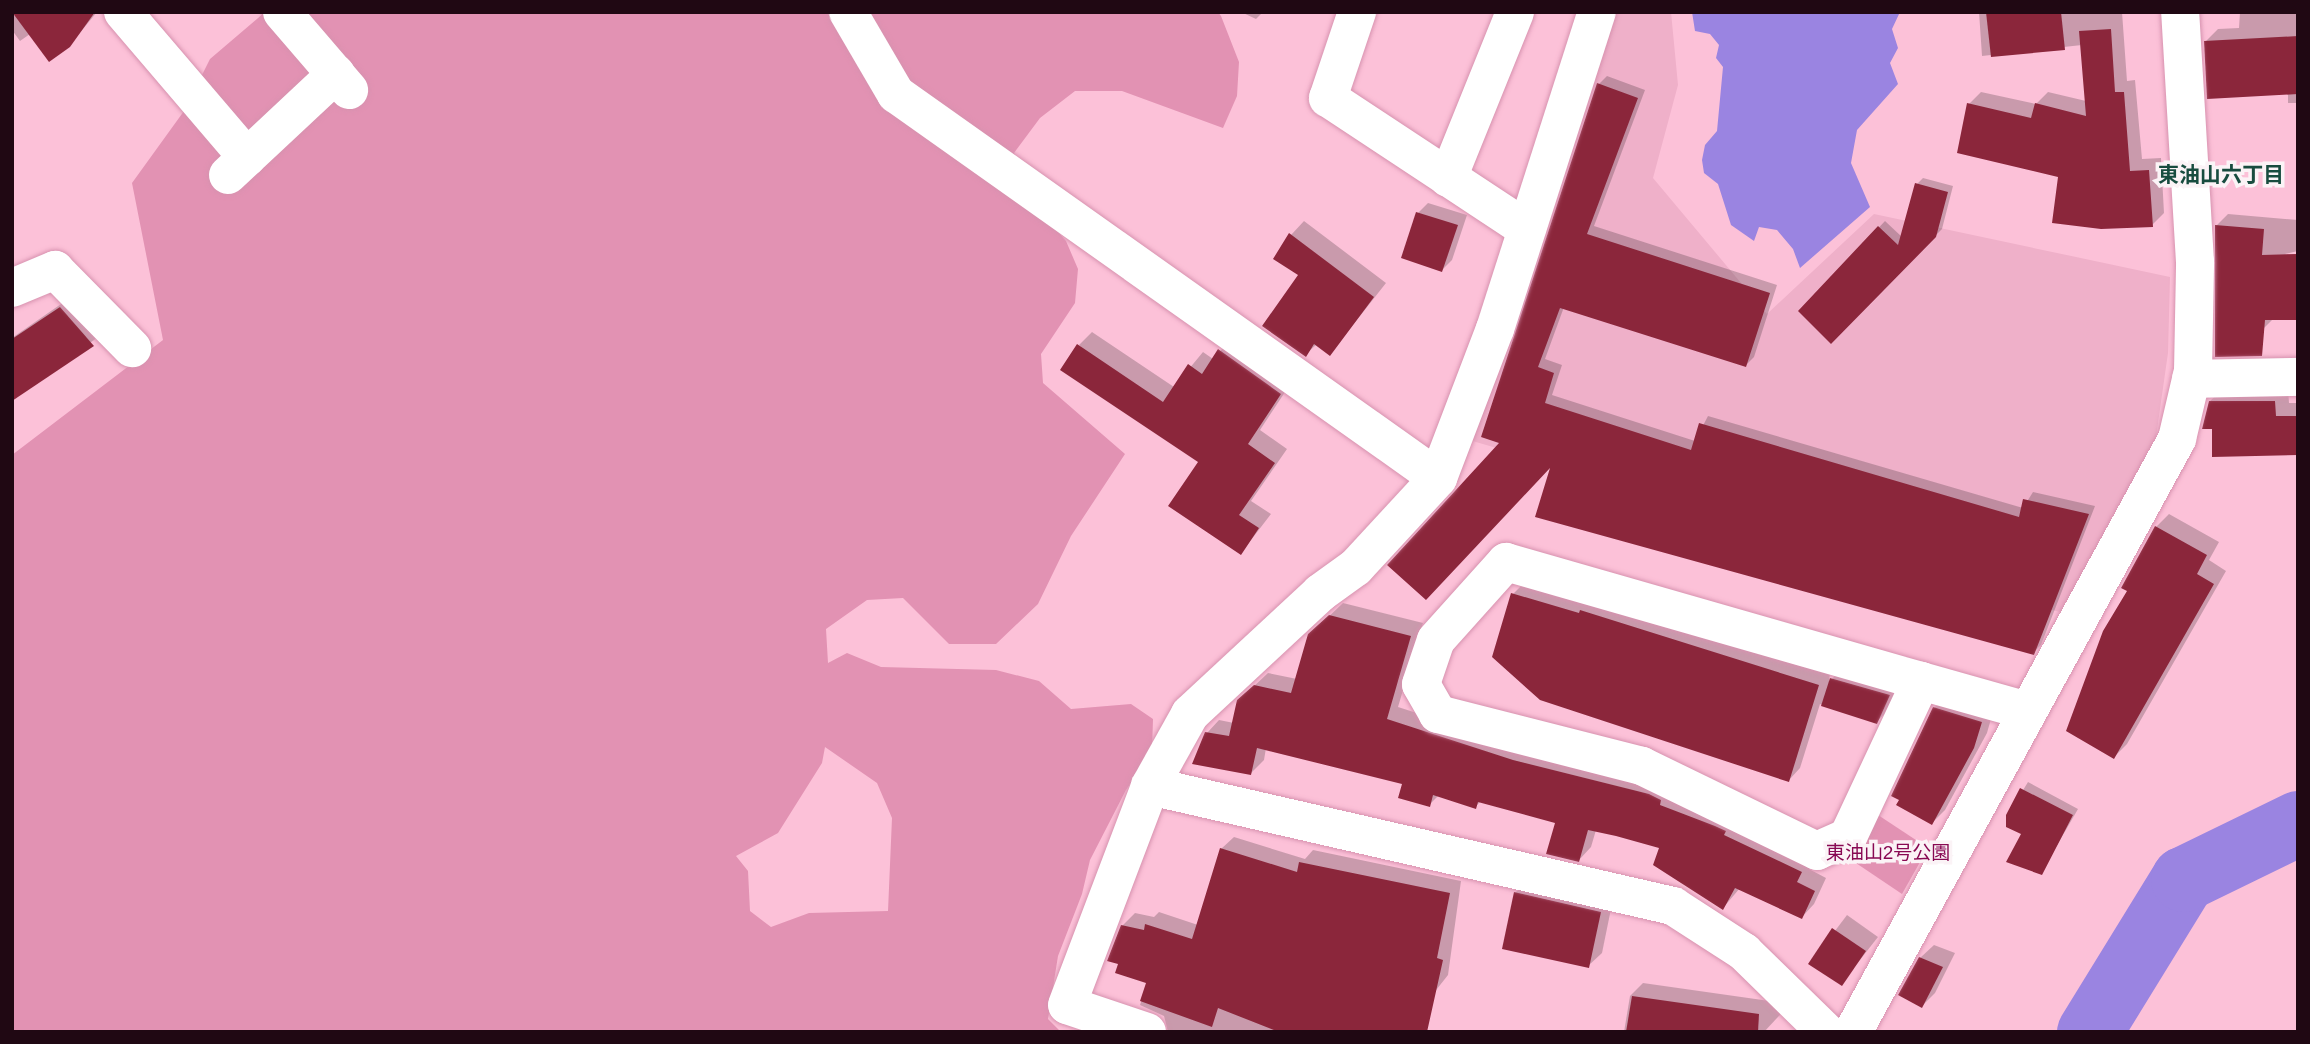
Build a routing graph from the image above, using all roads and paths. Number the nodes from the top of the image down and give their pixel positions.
1 (123, 12) edge
2 (282, 12) edge
3 (848, 12) edge
4 (1357, 12) edge
5 (1516, 12) edge
6 (1597, 12) edge
7 (2180, 12) edge
8 (1448, 178) junction
9 (1527, 229) junction
10 (12, 288) edge
11 (132, 348) dead end
12 (2298, 377) edge
13 (2191, 379) junction
14 (1438, 478) junction
15 (1921, 681) junction
16 (2028, 711) junction
17 (1150, 786) junction
18 (1147, 1032) edge
19 (1826, 1032) edge
20 (1853, 1032) edge

1 - 2 street
3 - 14 street
4 - 8 street
5 - 8 street
6 - 9 street
7 - 13 street
8 - 9 street
9 - 14 street
10 - 11 street
12 - 13 street
13 - 16 street
14 - 17 street
15 - 15 street
15 - 16 street
16 - 20 street
17 - 18 street
17 - 19 street

